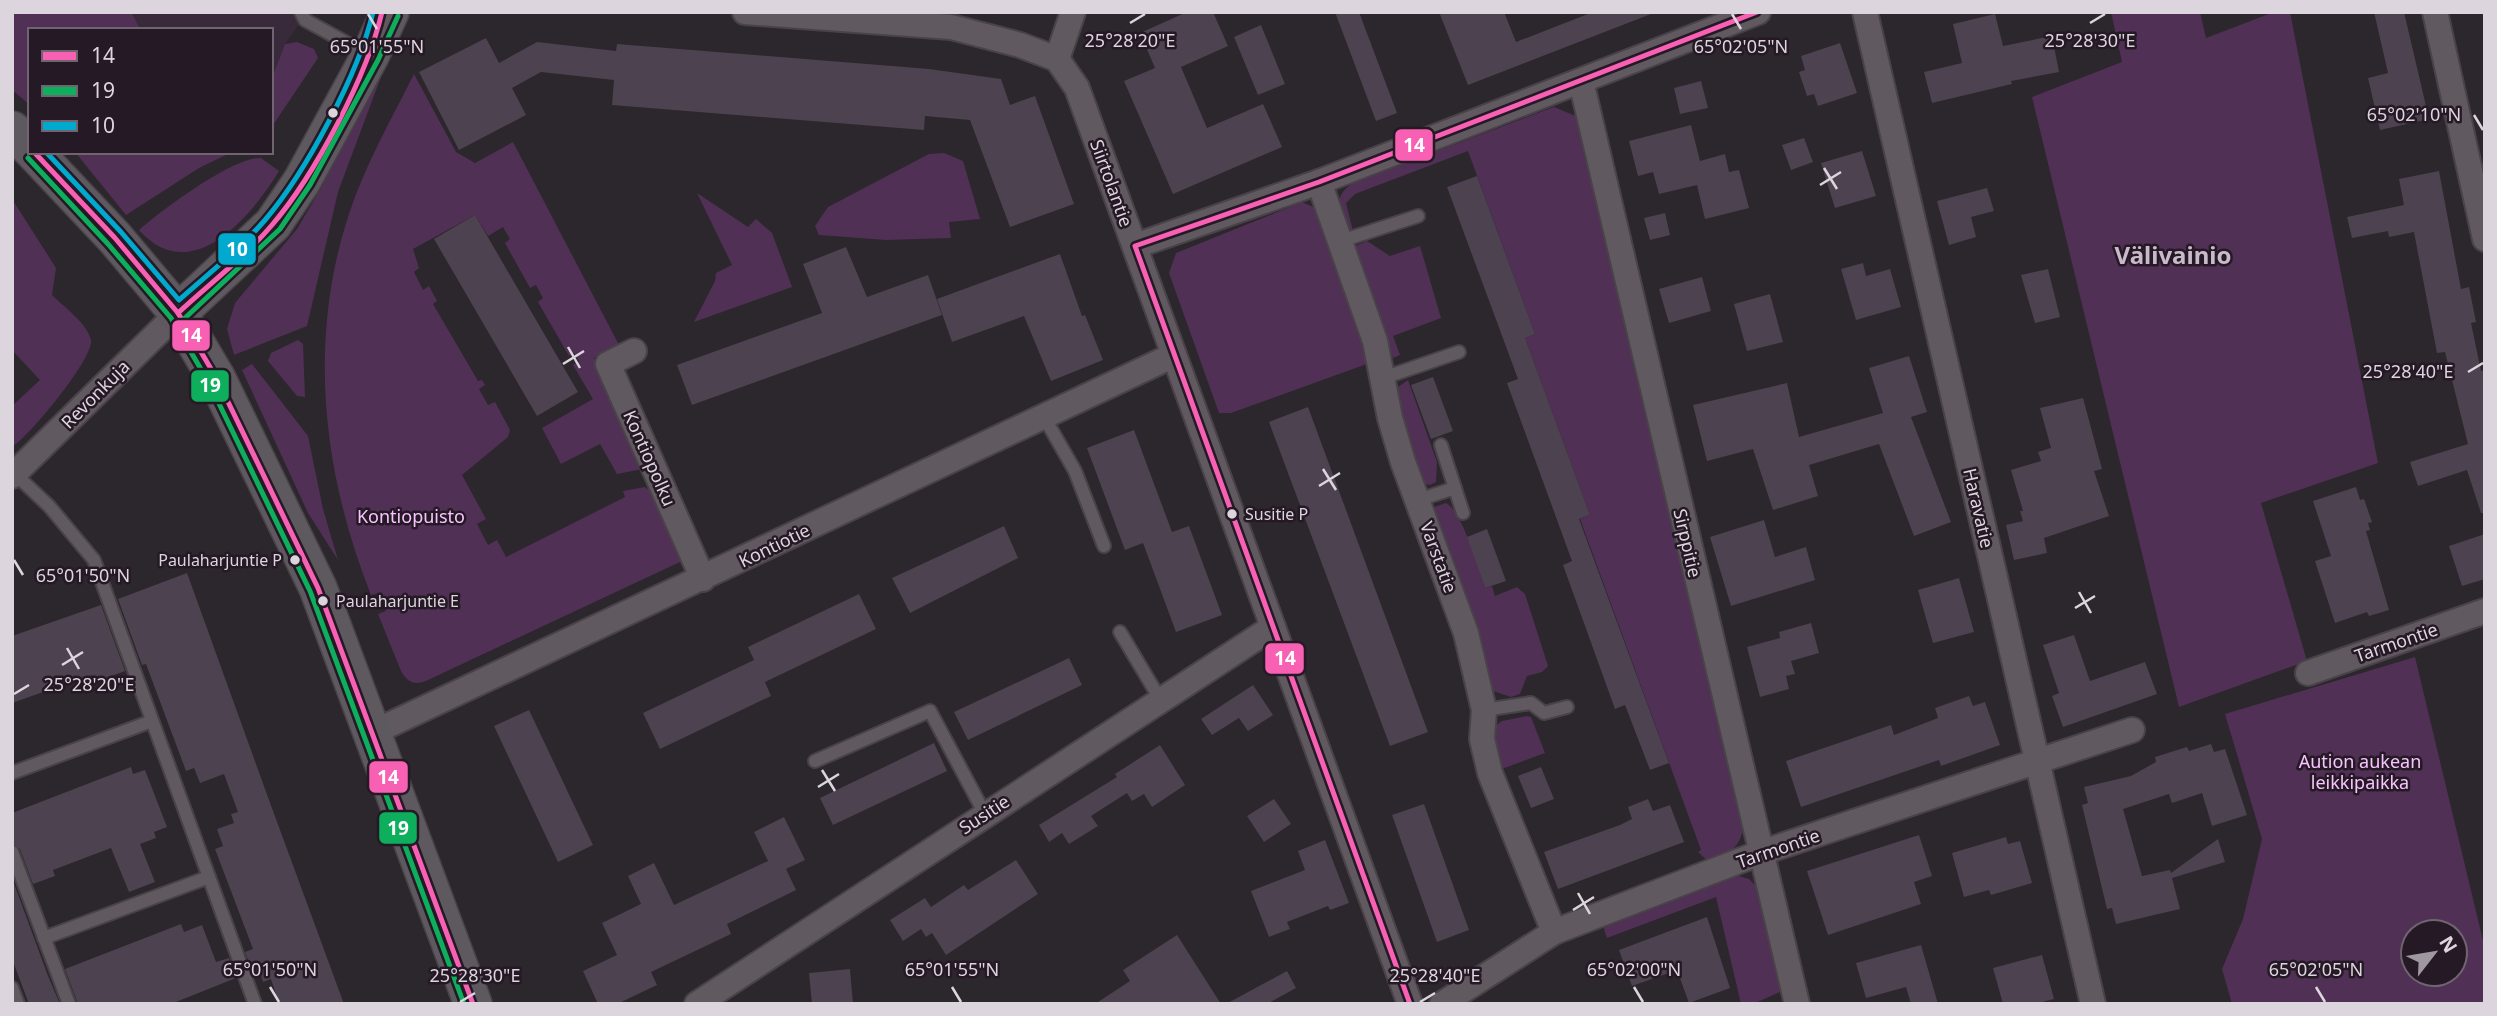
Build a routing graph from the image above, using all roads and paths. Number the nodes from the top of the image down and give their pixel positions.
1 (301, 12) edge
2 (745, 12) edge
3 (1073, 12) edge
4 (1758, 12) edge
5 (1866, 12) edge
6 (2435, 12) edge
7 (381, 27) edge
8 (1057, 60) junction
9 (1581, 81) junction
10 (12, 130) edge
11 (28, 146) edge
12 (36, 154) edge
13 (1319, 182) junction
14 (1418, 216) dead end
15 (2485, 239) edge
16 (1341, 241) junction
17 (1135, 246) junction
18 (178, 313) junction
19 (634, 351) dead end
20 (1460, 352) dead end
21 (1174, 355) junction
22 (1383, 378) junction
23 (1043, 415) junction
24 (1441, 445) dead end
25 (14, 475) edge
26 (1455, 488) junction
27 (1418, 500) junction
28 (1463, 513) dead end
29 (1104, 546) dead end
30 (703, 579) junction
31 (2485, 611) edge
32 (1273, 627) junction
33 (1120, 632) dead end
34 (2308, 673) dead end
35 (1160, 699) junction
36 (1567, 707) dead end
37 (1483, 710) junction
38 (152, 721) junction
39 (2132, 730) dead end
40 (372, 733) junction
41 (814, 761) dead end
42 (2037, 761) junction
43 (12, 774) edge
44 (985, 814) junction
45 (12, 852) edge
46 (1760, 853) junction
47 (209, 877) junction
48 (1554, 932) junction
49 (44, 938) junction
50 (12, 988) edge
51 (18, 1004) edge
52 (69, 1004) edge
53 (256, 1004) edge
54 (473, 1004) edge
55 (697, 1004) edge
56 (1410, 1004) edge
57 (1442, 1004) edge
58 (1797, 1004) edge
59 (2093, 1004) edge

1 - 7 lane
2 - 8 street
3 - 8 street
4 - 9 street
5 - 42 street, Haravatie
6 - 15 street
7 - 18 street
8 - 17 street, Siirtolantie
9 - 13 street
9 - 46 street, Sirppitie
10 - 11 street
12 - 18 street
13 - 16 street, Varstatie
13 - 17 street
14 - 16 lane
16 - 22 street, Varstatie
17 - 21 street, Siirtolantie
18 - 25 street, Revonkuja
18 - 40 street
19 - 30 street, Kontiopolku
20 - 22 lane
21 - 23 street, Kontiotie
21 - 32 street, Siirtolantie
22 - 27 street, Varstatie
23 - 29 lane
23 - 30 street, Kontiotie
24 - 26 lane
25 - 38 lane
26 - 27 lane
26 - 28 lane
27 - 37 street, Varstatie
30 - 40 street, Kontiotie
31 - 34 street, Tarmontie
32 - 35 street, Susitie
32 - 56 street, Siirtolantie
33 - 35 lane
35 - 44 street, Susitie
36 - 37 lane
37 - 48 street, Varstatie
38 - 43 lane
38 - 47 lane
39 - 42 street, Tarmontie
40 - 54 street
41 - 44 lane
42 - 46 street, Tarmontie
42 - 59 street, Haravatie
44 - 55 street, Susitie
45 - 49 lane
46 - 48 street, Tarmontie
46 - 58 street, Sirppitie
47 - 49 lane
47 - 53 lane
48 - 57 street, Tarmontie
49 - 52 lane
50 - 51 lane

